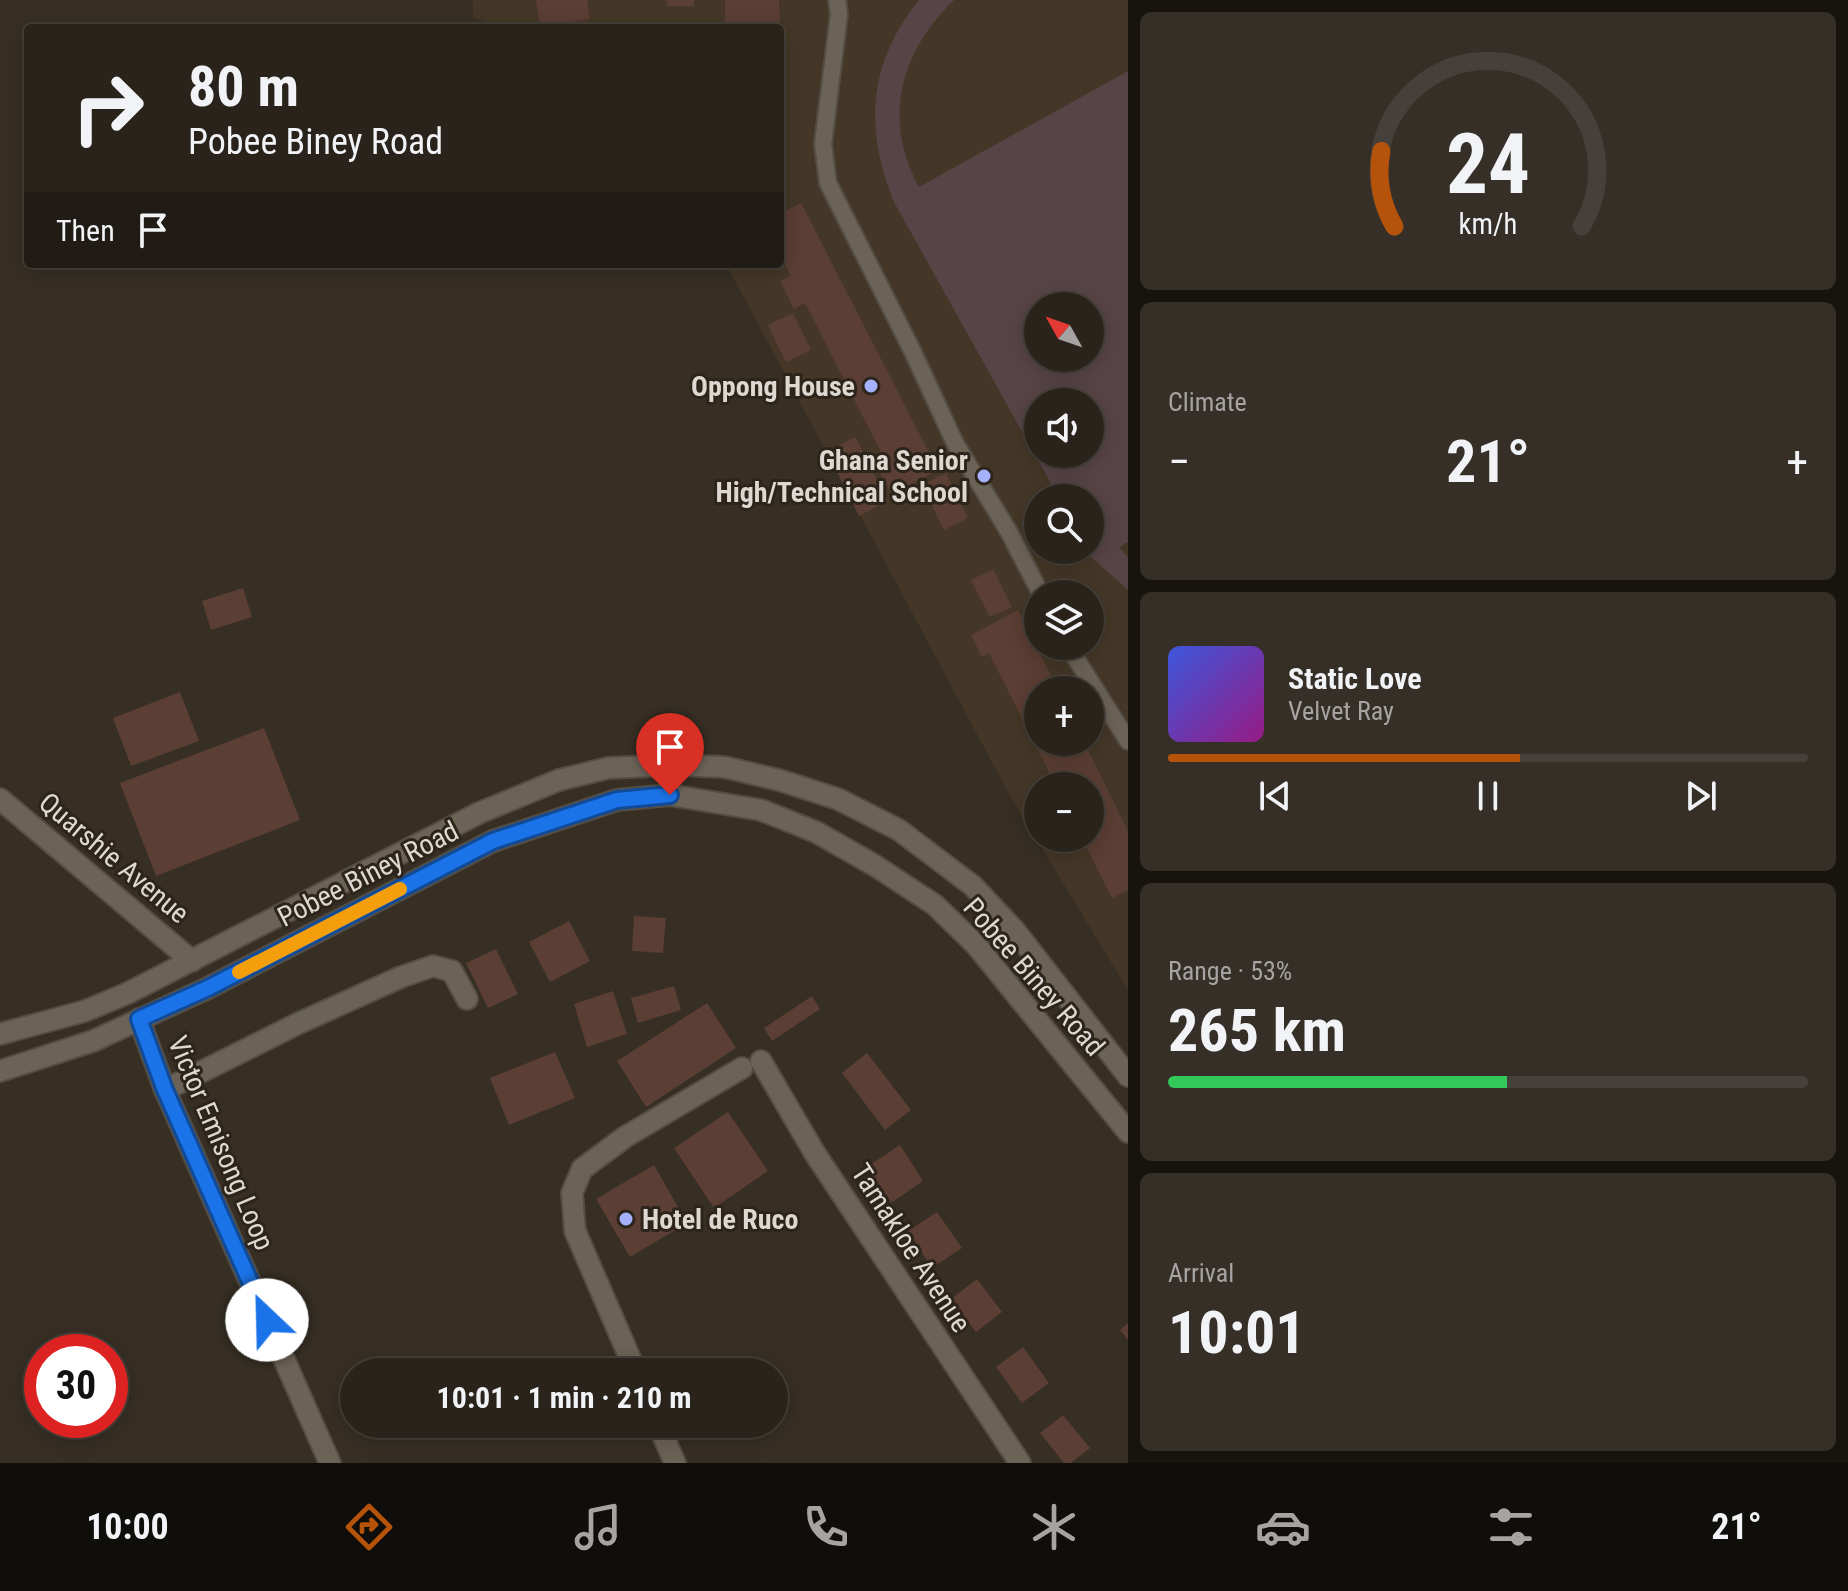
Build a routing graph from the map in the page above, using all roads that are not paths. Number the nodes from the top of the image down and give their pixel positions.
1 (837, 0) edge
2 (1034, 580) edge
3 (1077, 660) edge
4 (1128, 741) edge
5 (0, 799) edge
6 (192, 961) junction
7 (467, 999) dead end
8 (139, 1019) junction
9 (0, 1034) edge
10 (0, 1071) edge
11 (1128, 1076) edge
12 (165, 1090) junction
13 (1128, 1132) edge
14 (630, 1358) edge
15 (664, 1438) edge
16 (330, 1463) edge
17 (675, 1463) edge
18 (1020, 1463) edge

1 - 2 lane
3 - 4 lane
5 - 6 street, Quarshie Avenue
6 - 9 street, Pobee Biney Road
6 - 11 street, Pobee Biney Road
7 - 12 street
8 - 10 street, Pobee Biney Road
8 - 12 street, Victor Emisong Loop
8 - 13 street, Pobee Biney Road
12 - 16 street, Victor Emisong Loop
14 - 18 street, Tamakloe Avenue
15 - 17 street

